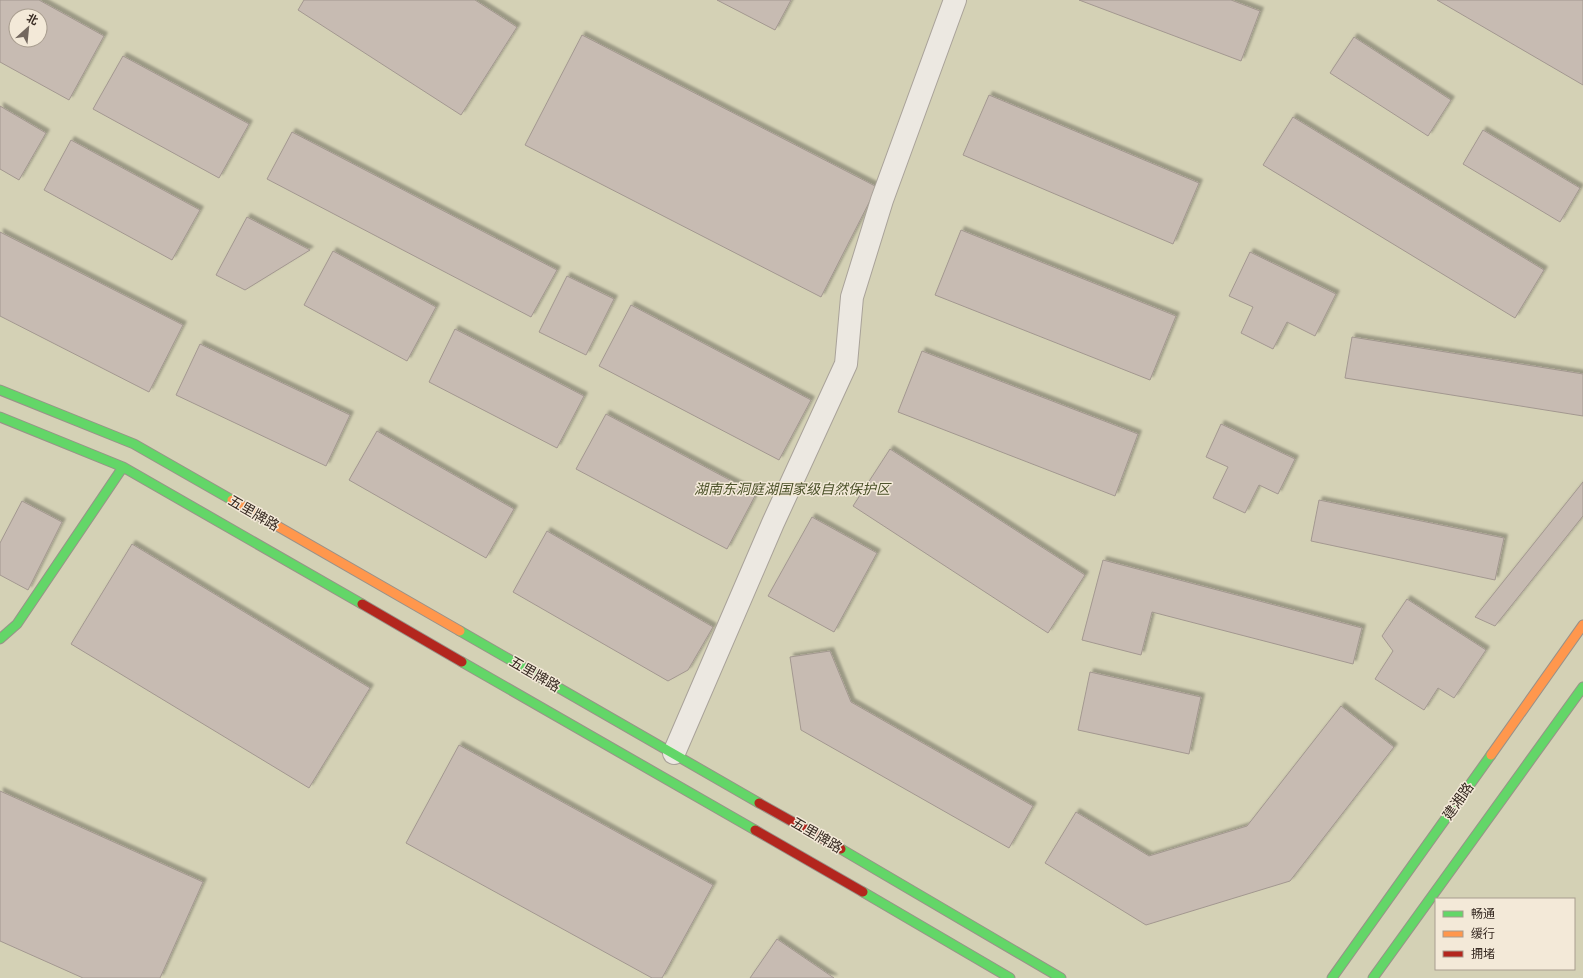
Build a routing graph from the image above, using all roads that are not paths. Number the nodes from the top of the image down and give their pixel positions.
1 (955, 0) edge
2 (0, 390) edge
3 (0, 417) edge
4 (123, 467) junction
5 (1583, 625) edge
6 (0, 639) edge
7 (1583, 687) edge
8 (674, 753) junction
9 (1010, 978) edge
10 (1061, 978) edge
11 (1332, 978) edge
12 (1373, 978) edge

1 - 8 street
2 - 8 main road, 五里牌路
3 - 4 main road, 五里牌路
4 - 6 main road
4 - 9 main road, 五里牌路
5 - 11 main road, 建湘路
7 - 12 main road
8 - 10 main road, 五里牌路

